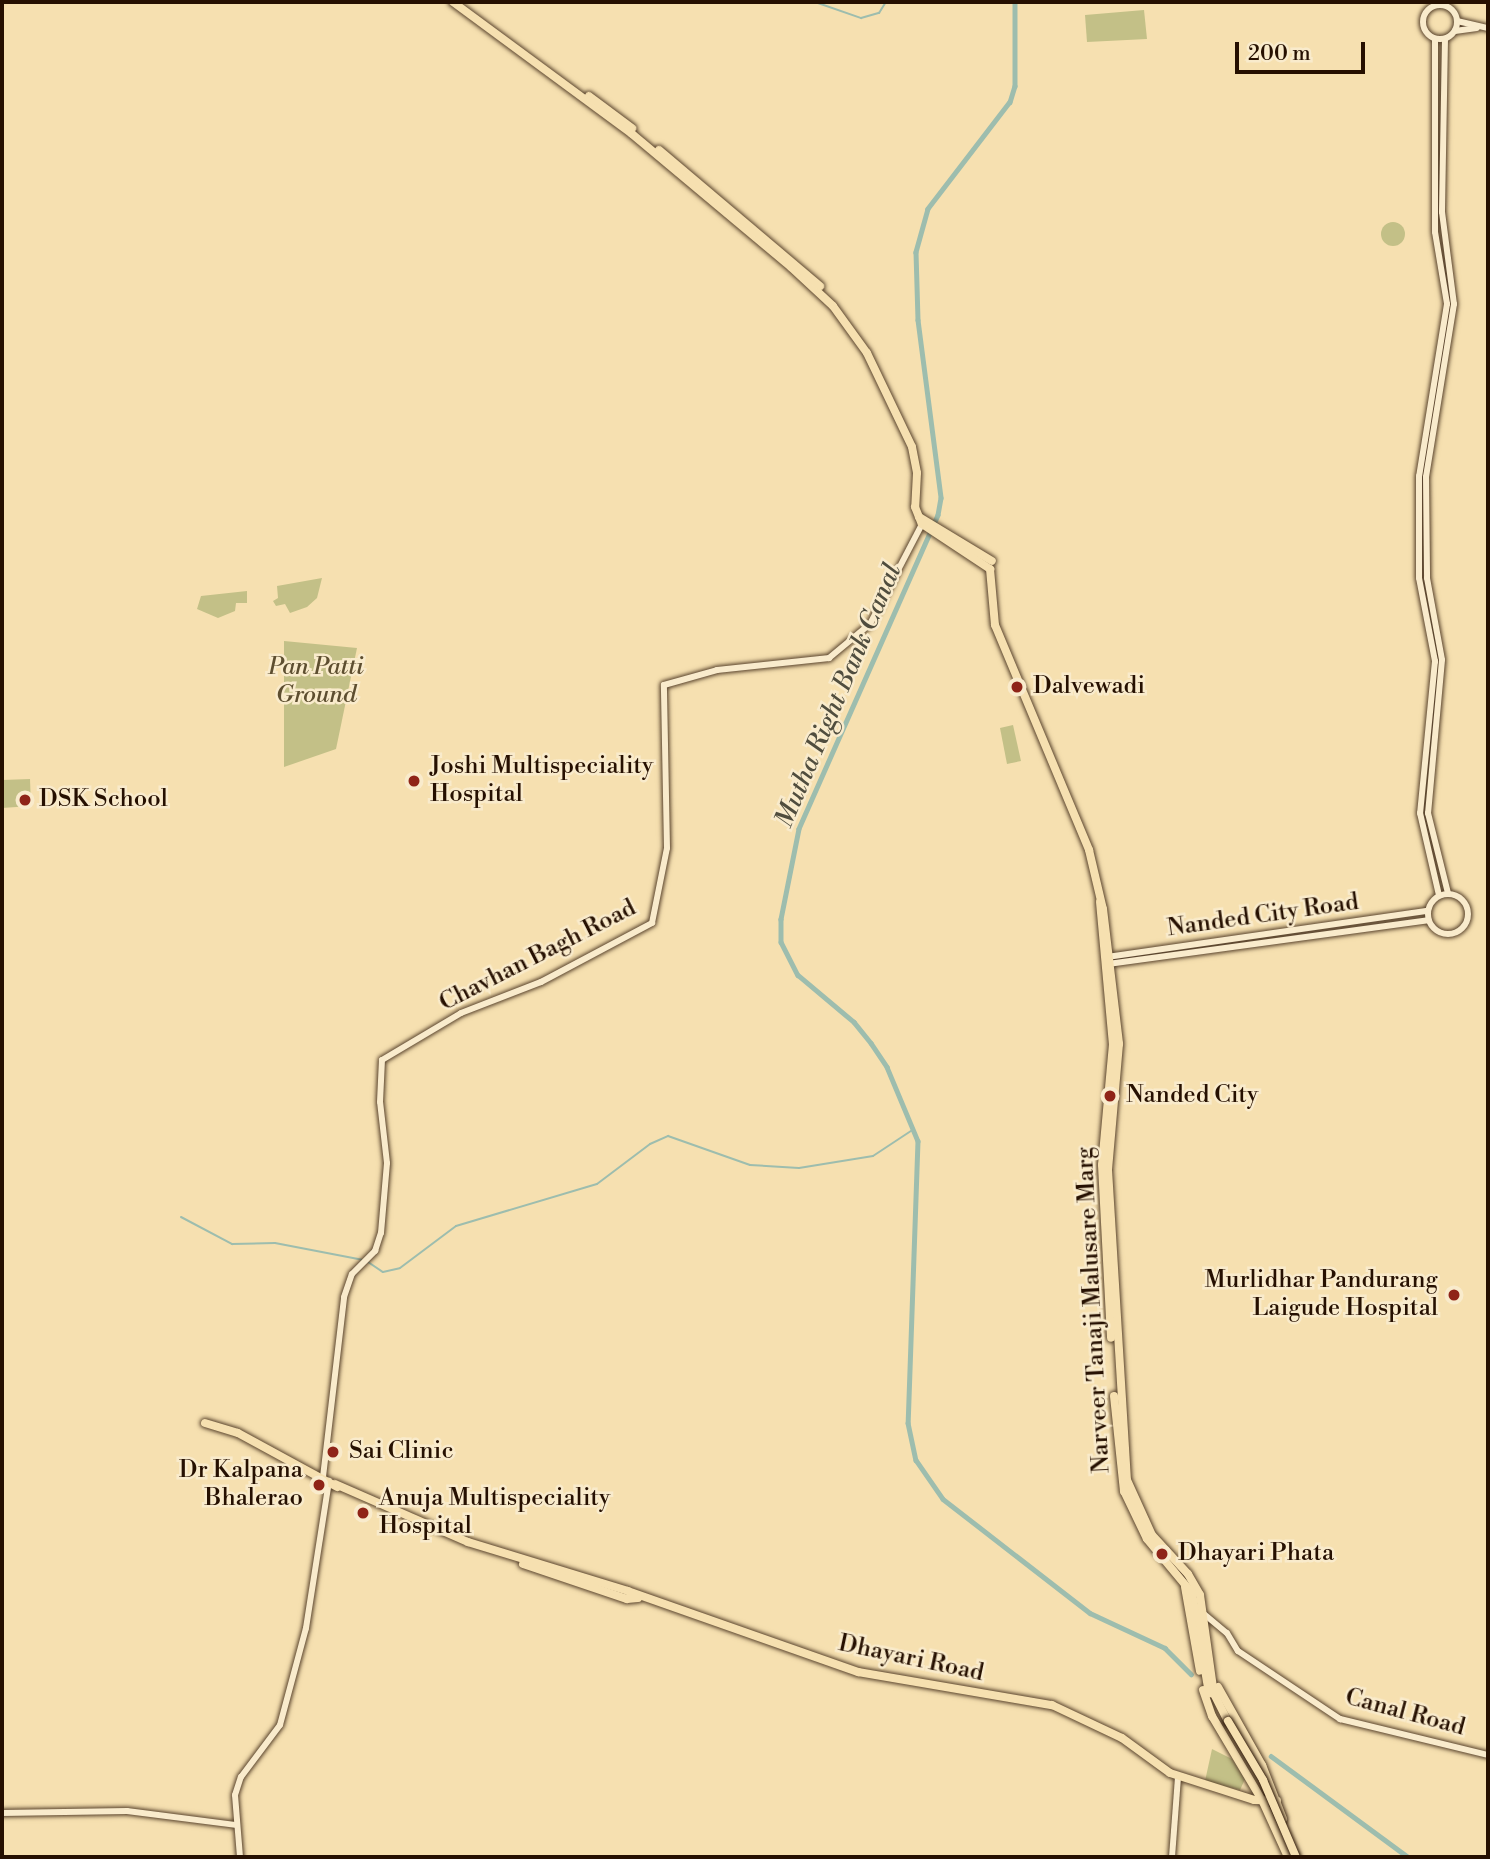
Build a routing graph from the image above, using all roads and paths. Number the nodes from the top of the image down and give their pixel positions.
1 (453, 2) edge
2 (1435, 4) edge
3 (1445, 4) edge
4 (1457, 21) junction
5 (1487, 28) edge
6 (1455, 31) junction
7 (1434, 39) junction
8 (1445, 39) junction
9 (1424, 488) junction
10 (924, 523) junction
11 (1448, 893) junction
12 (1439, 895) junction
13 (1428, 911) junction
14 (1428, 920) junction
15 (1197, 950) junction
16 (1108, 960) junction
17 (1112, 1306) junction
18 (205, 1423) dead end
19 (329, 1481) junction
20 (1179, 1575) junction
21 (1205, 1614) junction
22 (1205, 1624) junction
23 (1226, 1722) junction
24 (1488, 1755) edge
25 (1178, 1779) junction
26 (1259, 1801) junction
27 (1277, 1801) junction
28 (2, 1813) edge
29 (237, 1825) junction
30 (240, 1857) edge
31 (1172, 1857) edge
32 (1294, 1857) edge

1 - 10 main road
2 - 3 street, Nanded City Road
2 - 7 street, Nanded City Road
3 - 4 street, Nanded City Road
4 - 5 street
4 - 6 street
5 - 6 street
6 - 8 street
7 - 8 street
7 - 9 street, Nanded City Road
8 - 9 street, Nanded City Road
9 - 11 street, Nanded City Road
9 - 12 street, Nanded City Road
10 - 16 main road, Narveer Tanaji Malusare Marg
10 - 19 street, Chavhan Bagh Road
11 - 12 street
11 - 14 street, Nanded City Road
12 - 13 street
13 - 14 street
13 - 15 street, Nanded City Road
14 - 15 street, Nanded City Road
15 - 16 street, Nanded City Road
16 - 17 main road, Narveer Tanaji Malusare Marg
17 - 20 main road, Narveer Tanaji Malusare Marg
17 - 21 main road, Narveer Tanaji Malusare Marg
18 - 19 main road, Dhayari Road
19 - 25 main road, Dhayari Road
19 - 29 street
20 - 23 main road
20 - 26 main road
21 - 22 main road, Narveer Tanaji Malusare Marg
21 - 24 street, Canal Road
22 - 23 main road
22 - 27 main road
23 - 32 main road, bridge
25 - 26 main road, Dhayari Road
25 - 31 street
26 - 27 main road, Dhayari Road
26 - 32 main road
27 - 32 main road
28 - 29 street
29 - 30 street

